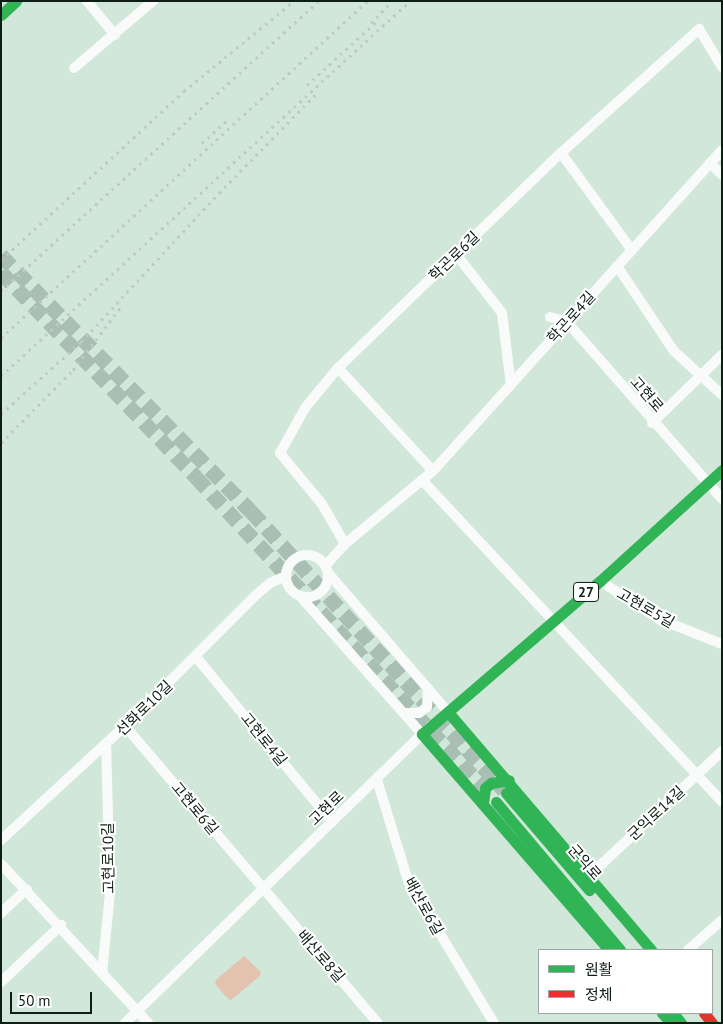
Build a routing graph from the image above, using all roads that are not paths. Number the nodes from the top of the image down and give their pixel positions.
1 (16, 1) edge
2 (87, 1) edge
3 (152, 1) edge
4 (1, 15) edge
5 (115, 35) junction
6 (722, 66) edge
7 (74, 68) dead end
8 (722, 150) edge
9 (561, 153) junction
10 (710, 163) junction
11 (722, 175) edge
12 (631, 249) junction
13 (456, 254) junction
14 (617, 266) junction
15 (550, 317) dead end
16 (567, 322) junction
17 (722, 355) edge
18 (338, 368) junction
19 (700, 377) junction
20 (511, 385) junction
21 (722, 395) edge
22 (652, 423) junction
23 (722, 470) edge
24 (433, 471) junction
25 (422, 480) junction
26 (707, 483) junction
27 (722, 499) edge
28 (345, 544) junction
29 (327, 570) junction
30 (286, 576) junction
31 (600, 581) junction
32 (301, 597) junction
33 (553, 621) junction
34 (722, 644) edge
35 (196, 657) junction
36 (428, 688) junction
37 (448, 712) junction
38 (404, 713) junction
39 (126, 726) junction
40 (422, 734) junction
41 (106, 743) junction
42 (722, 751) edge
43 (696, 775) junction
44 (377, 780) junction
45 (509, 780) junction
46 (506, 793) tunnel mouth
47 (496, 802) tunnel mouth
48 (722, 802) edge
49 (483, 803) junction
50 (332, 822) junction
51 (1, 840) edge
52 (1, 864) edge
53 (590, 876) junction
54 (27, 889) junction
55 (264, 889) junction
56 (1, 912) edge
57 (722, 920) edge
58 (61, 926) junction
59 (608, 949) edge
60 (619, 949) edge
61 (640, 949) edge
62 (650, 949) edge
63 (689, 949) edge
64 (102, 973) junction
65 (1, 982) edge
66 (137, 1012) junction
67 (125, 1023) edge
68 (148, 1023) edge
69 (378, 1023) edge
70 (494, 1023) edge

1 - 4 main road
2 - 5 street
3 - 5 street
5 - 7 street
6 - 9 street, 학곤로6길
8 - 10 street, 학곤로4길
9 - 12 street
9 - 13 street, 학곤로6길
10 - 11 street
10 - 12 street, 학곤로4길
12 - 14 street, 학곤로4길
13 - 18 street, 학곤로6길
13 - 20 street
14 - 16 street, 학곤로4길
14 - 19 street
15 - 16 street
16 - 20 street, 학곤로4길
16 - 22 street, 고현로
17 - 19 street
18 - 24 street
18 - 28 street, 학곤로6길
19 - 21 street
19 - 22 street
20 - 24 street, 학곤로4길
22 - 26 street, 고현로
23 - 26 main road, 고현로 / 27
24 - 25 street, 학곤로4길
25 - 28 street, 학곤로4길
25 - 33 street
26 - 27 street
26 - 31 main road, 고현로 / 27
28 - 29 street, 학곤로4길
29 - 30 street
29 - 32 street
29 - 36 street
30 - 32 street
30 - 35 street, 선화로10길
31 - 33 main road, 고현로 / 27
31 - 34 street, 고현로5길
32 - 38 street
33 - 37 main road, 고현로 / 27
33 - 43 street
35 - 39 street, 선화로10길
35 - 50 street, 고현로4길
36 - 37 street
36 - 38 street
37 - 40 main road, 고현로 / 27
37 - 45 main road
38 - 40 street
39 - 41 street, 선화로10길
39 - 55 street, 고현로6길
40 - 44 street, 고현로
40 - 49 main road
41 - 51 street, 선화로10길
41 - 64 street, 고현로10길
42 - 43 street, 군익로14길
43 - 48 street
43 - 53 street, 군익로14길
44 - 50 street, 고현로
44 - 70 street, 배산로6길
45 - 49 main road
45 - 53 main road
46 - 61 main road, 군익로
47 - 60 main road, 군익로
49 - 59 main road
50 - 55 street, 고현로
52 - 54 street
53 - 62 main road
54 - 56 street
54 - 58 street
55 - 66 street, 고현로
55 - 69 street, 배산로8길
57 - 63 street
58 - 64 street
58 - 65 street
64 - 66 street
66 - 67 street, 고현로
66 - 68 street

